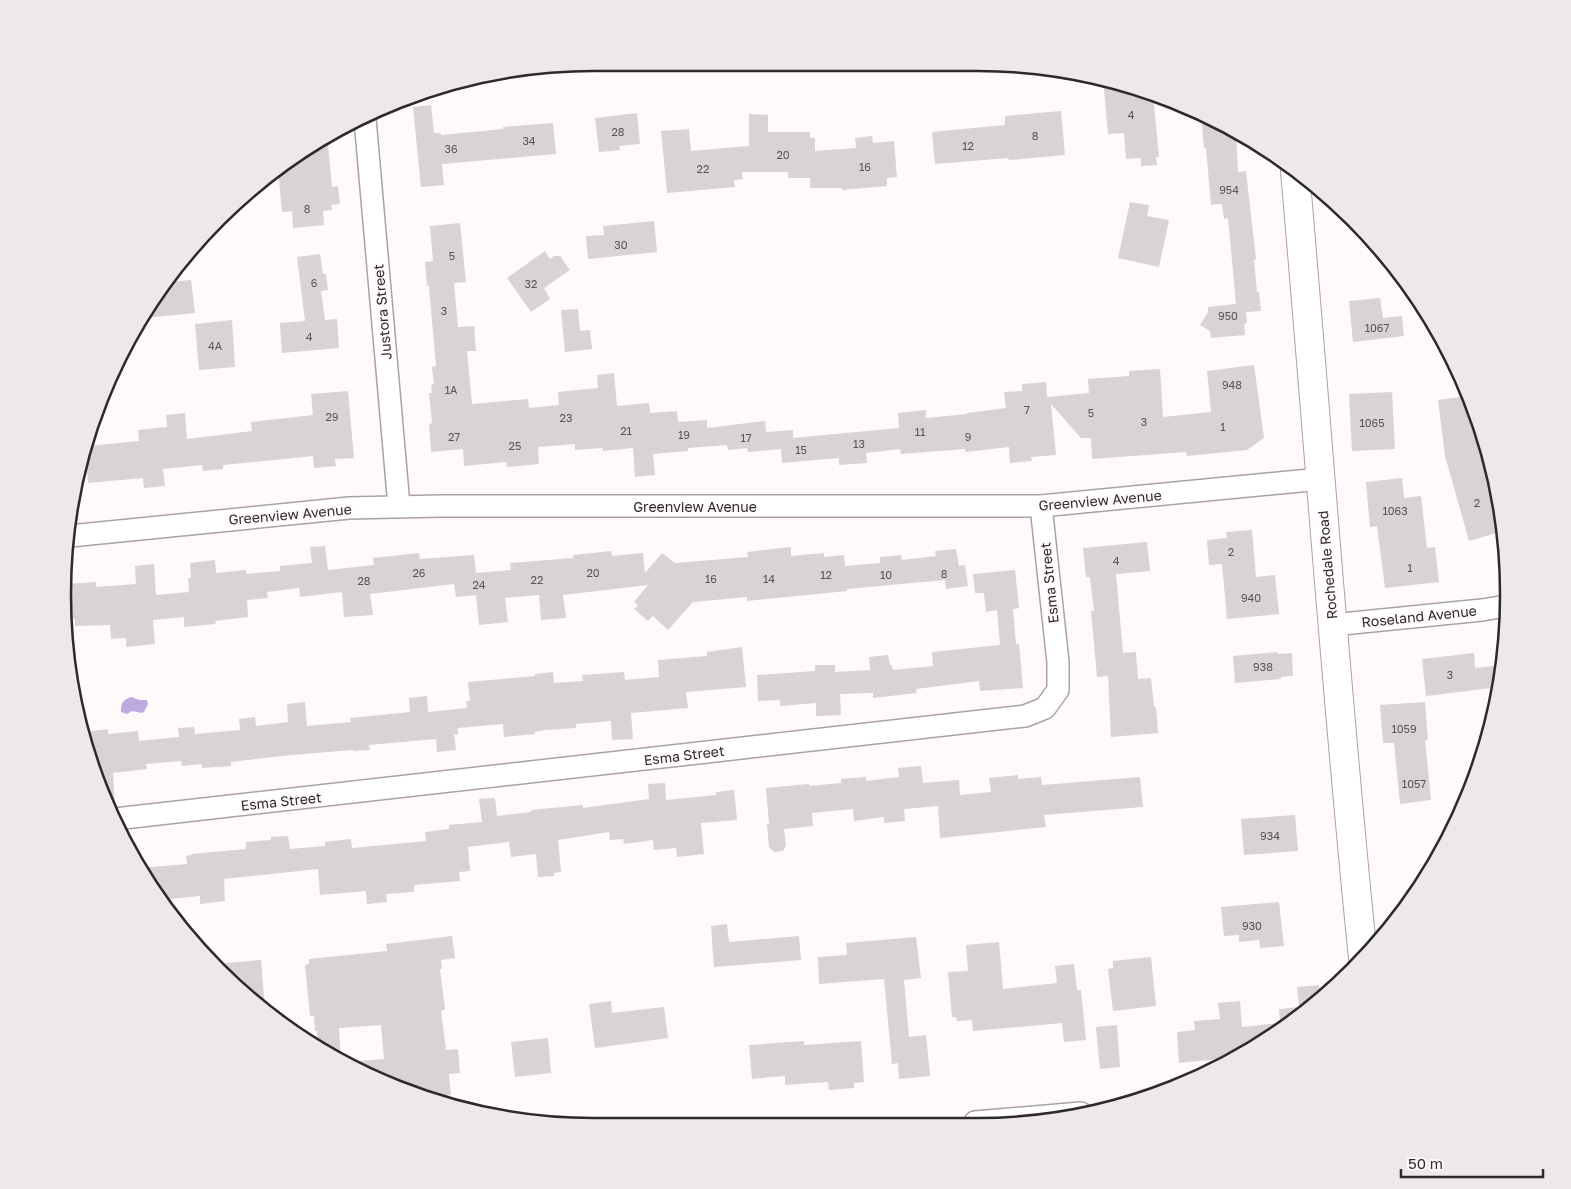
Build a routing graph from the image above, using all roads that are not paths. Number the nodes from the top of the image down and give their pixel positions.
1 (365, 124) edge
2 (1296, 180) edge
3 (1320, 479) junction
4 (399, 506) junction
5 (1041, 506) junction
6 (75, 536) edge
7 (1500, 607) edge
8 (1332, 625) junction
9 (122, 818) edge
10 (1362, 948) edge

1 - 4 street, Justora Street
2 - 3 main road, Rochedale Road
3 - 5 street, Greenview Avenue
3 - 8 main road, Rochedale Road
4 - 5 street, Greenview Avenue
4 - 6 street, Greenview Avenue
5 - 9 street, Esma Street
7 - 8 street, Roseland Avenue
8 - 10 main road, Rochedale Road

